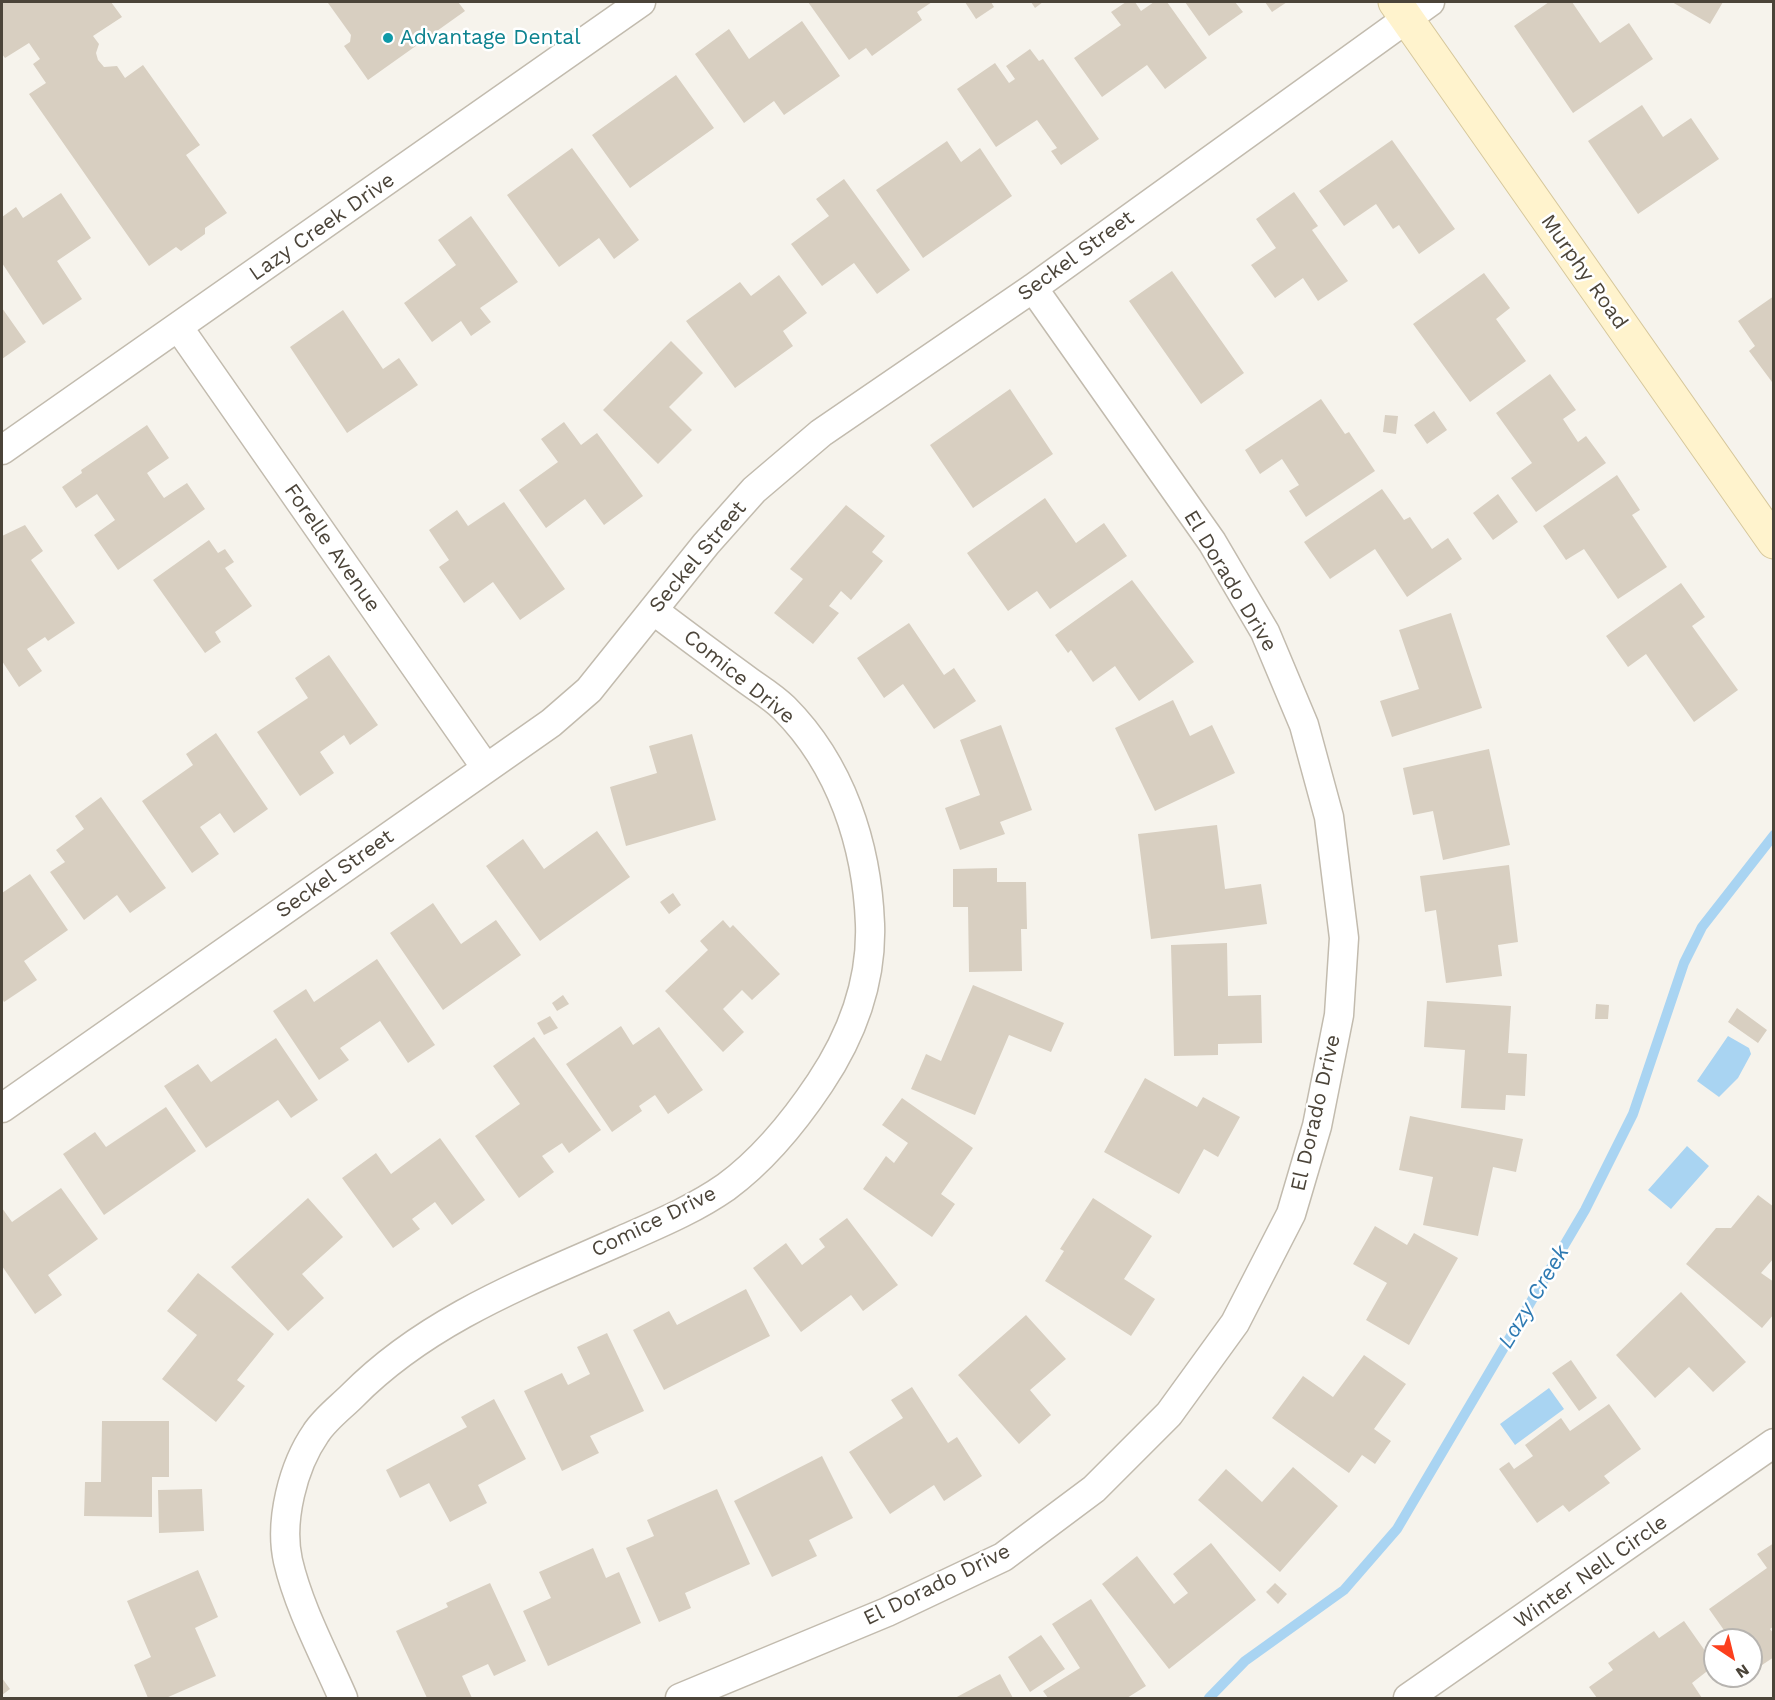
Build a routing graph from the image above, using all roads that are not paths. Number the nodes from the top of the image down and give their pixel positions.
1 (641, 2) edge
2 (1411, 7) edge
3 (1033, 288) junction
4 (179, 328) junction
5 (2, 450) edge
6 (1773, 542) edge
7 (653, 610) junction
8 (486, 768) junction
9 (2, 1108) edge
10 (1773, 1443) edge
11 (343, 1698) edge
12 (680, 1698) edge
13 (1408, 1698) edge

1 - 4 street, Lazy Creek Drive
2 - 3 street, Seckel Street
2 - 6 street, Murphy Road
3 - 7 street, Seckel Street
3 - 12 street, El Dorado Drive
4 - 5 street, Lazy Creek Drive
4 - 8 street, Forelle Avenue
7 - 8 street, Seckel Street
7 - 11 street, Comice Drive
8 - 9 street, Seckel Street
10 - 13 street, Winter Nell Circle

